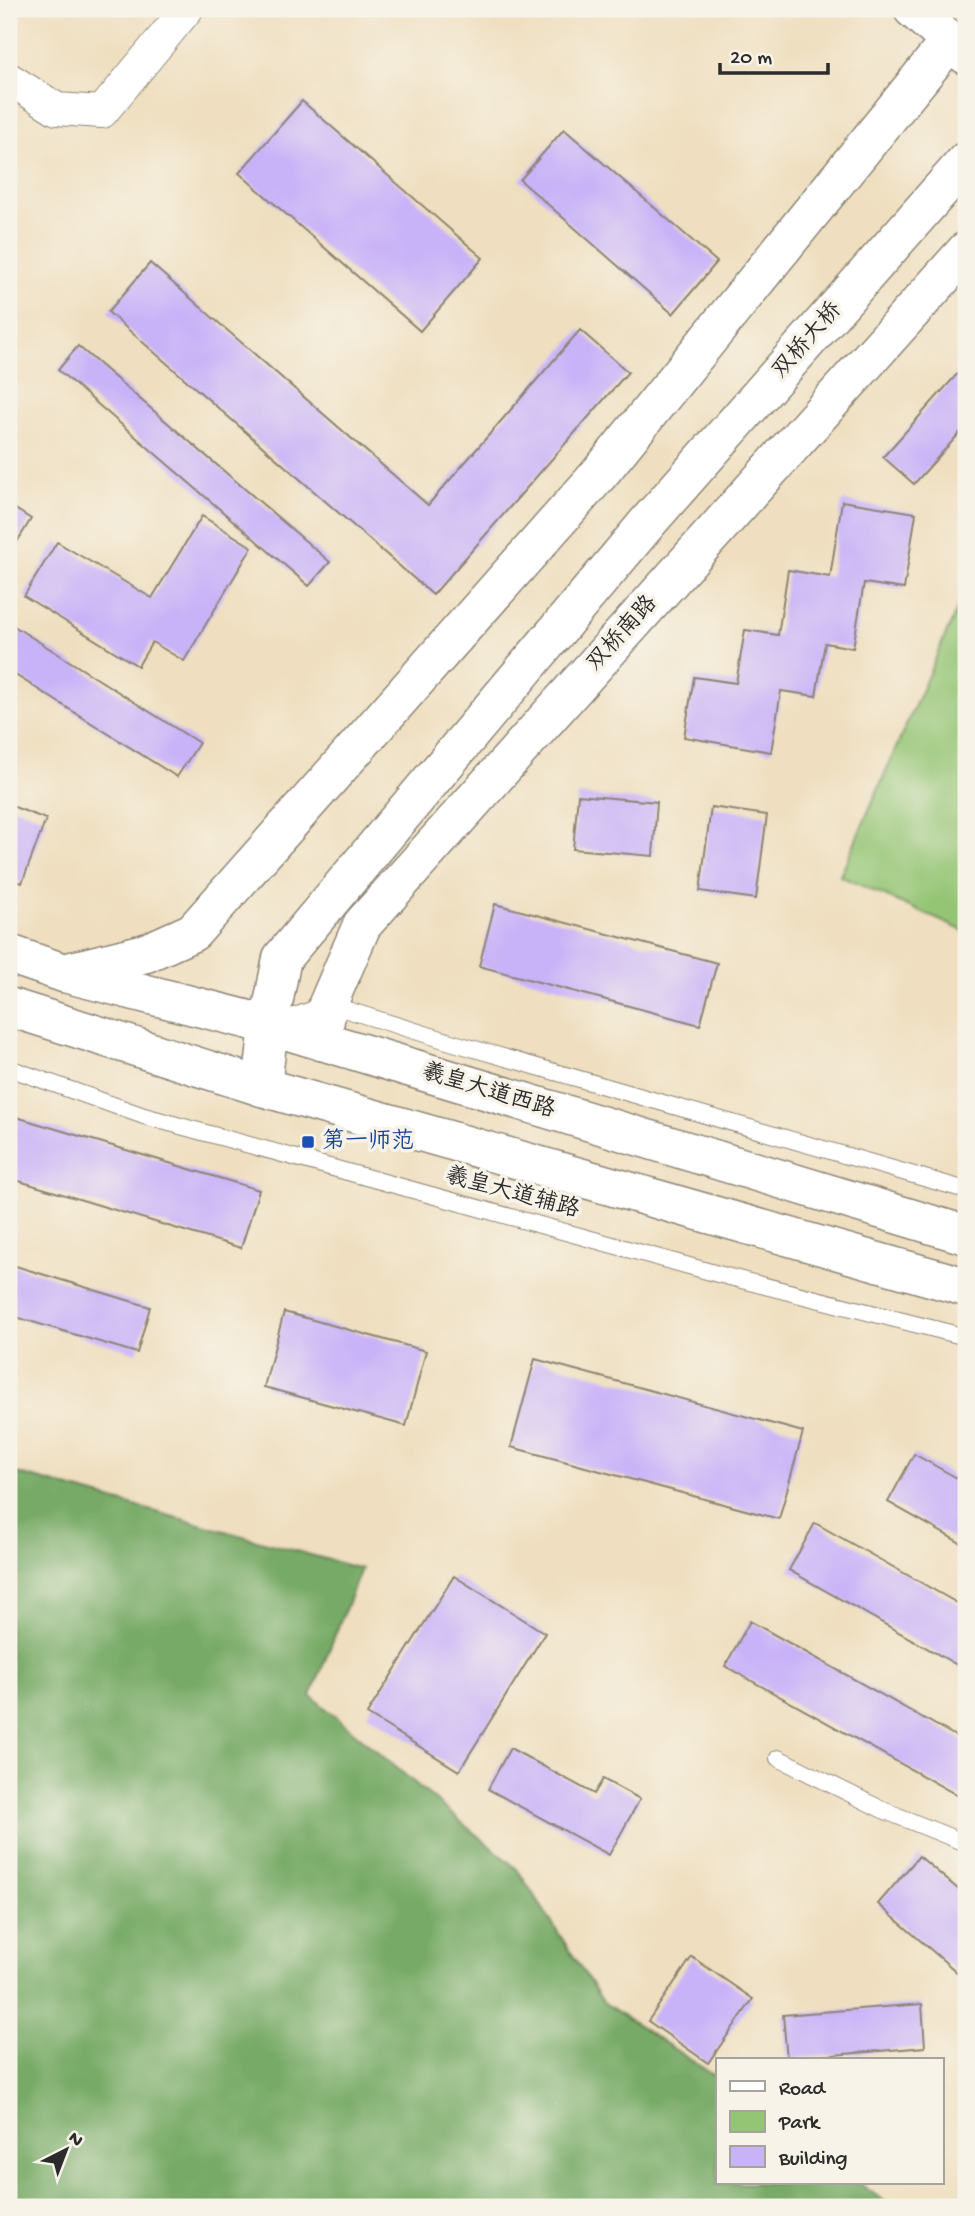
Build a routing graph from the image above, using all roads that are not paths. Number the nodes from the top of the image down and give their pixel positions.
1 (187, 9) edge
2 (913, 9) edge
3 (958, 48) edge
4 (9, 79) edge
5 (966, 161) edge
6 (966, 251) edge
7 (9, 954) edge
8 (64, 973) junction
9 (328, 1004) junction
10 (9, 1007) edge
11 (269, 1025) junction
12 (321, 1041) junction
13 (9, 1068) edge
14 (262, 1087) junction
15 (966, 1190) edge
16 (966, 1235) edge
17 (966, 1287) edge
18 (966, 1337) edge
19 (778, 1758) dead end
20 (966, 1839) edge

1 - 4 street
2 - 3 main road
3 - 8 main road
5 - 11 main road, 双桥大桥
6 - 9 main road, 双桥南路
7 - 8 main road, 羲皇大道西路
8 - 11 main road, 羲皇大道西路
9 - 11 lane
9 - 12 main road, 双桥南路
9 - 15 lane
10 - 14 main road
11 - 12 main road, 羲皇大道西路
11 - 14 main road, 双桥大桥
12 - 16 main road, 羲皇大道西路
13 - 18 lane, 羲皇大道辅路
14 - 17 main road
19 - 20 lane

